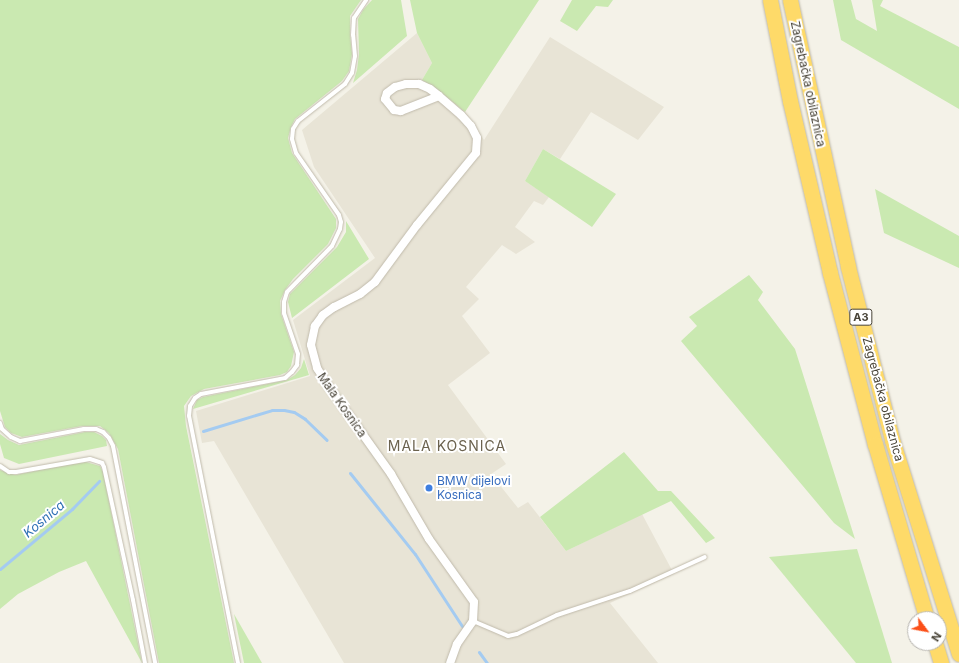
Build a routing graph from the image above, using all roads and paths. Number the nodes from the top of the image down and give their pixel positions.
1 (366, 0) edge
2 (770, 0) edge
3 (790, 0) edge
4 (439, 96) junction
5 (0, 423) edge
6 (0, 466) edge
7 (705, 557) dead end
8 (925, 611) edge
9 (473, 621) junction
10 (937, 651) edge
11 (959, 654) edge
12 (145, 663) edge
13 (155, 663) edge
14 (238, 663) edge
15 (450, 663) edge
16 (941, 663) edge

1 - 14 lane
2 - 8 highway, Zagrebačka obilaznica / A3
3 - 11 highway, Zagrebačka obilaznica / A3
4 - 4 street, Mala Kosnica
4 - 9 street, Mala Kosnica
5 - 13 lane
6 - 12 lane
7 - 9 lane
9 - 15 street
10 - 16 highway

